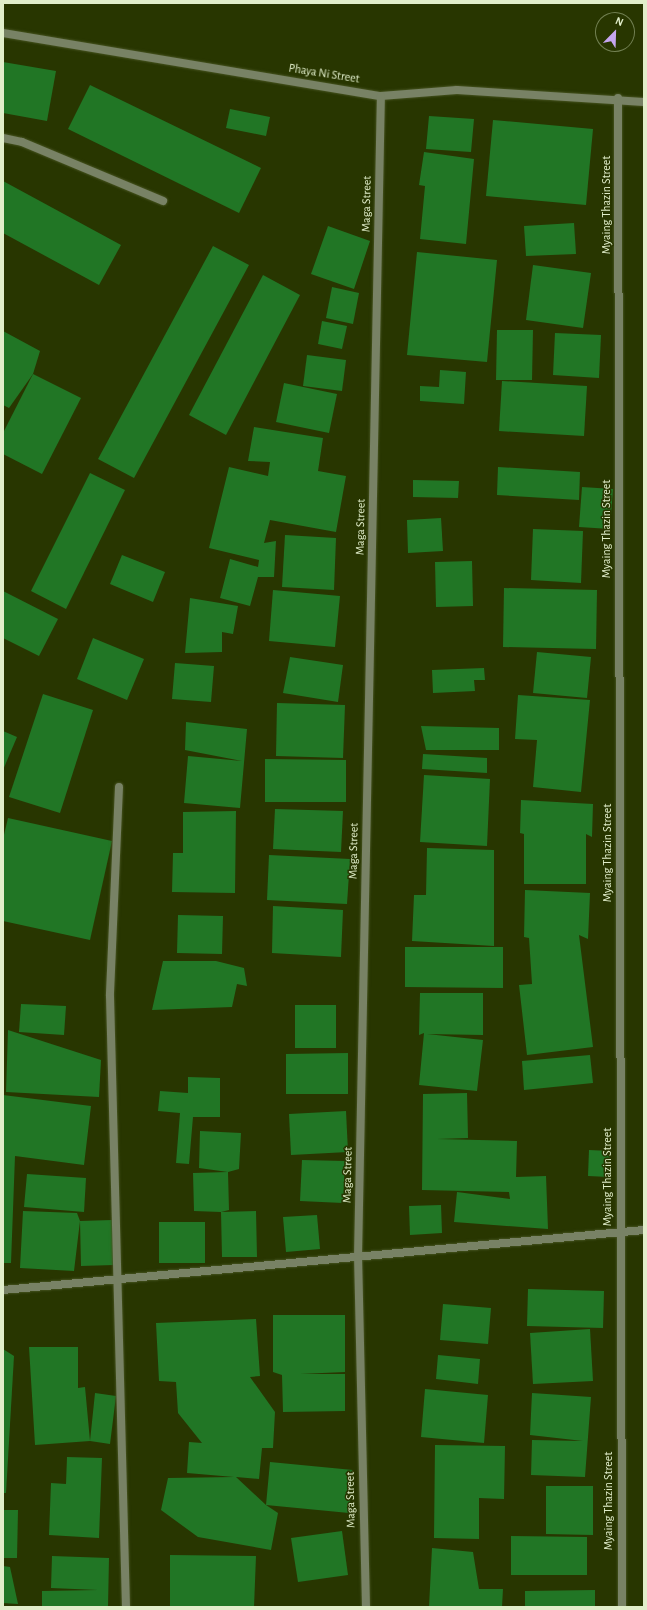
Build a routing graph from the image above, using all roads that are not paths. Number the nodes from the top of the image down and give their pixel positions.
1 (3, 33) edge
2 (382, 96) junction
3 (618, 98) junction
4 (644, 102) edge
5 (3, 138) edge
6 (163, 201) dead end
7 (119, 787) dead end
8 (644, 1230) edge
9 (620, 1233) junction
10 (358, 1257) junction
11 (119, 1279) junction
12 (3, 1290) edge
13 (126, 1607) edge
14 (366, 1607) edge
15 (622, 1607) edge

1 - 2 street, Phaya Ni Street
2 - 3 street, Phaya Ni Street
2 - 10 street, Maga Street
3 - 4 street, Phaya Ni Street
3 - 9 street, Myaing Thazin Street
5 - 6 street
7 - 11 street
8 - 9 street
9 - 10 street
9 - 15 street, Myaing Thazin Street
10 - 11 street
10 - 14 street, Maga Street
11 - 12 street
11 - 13 street

